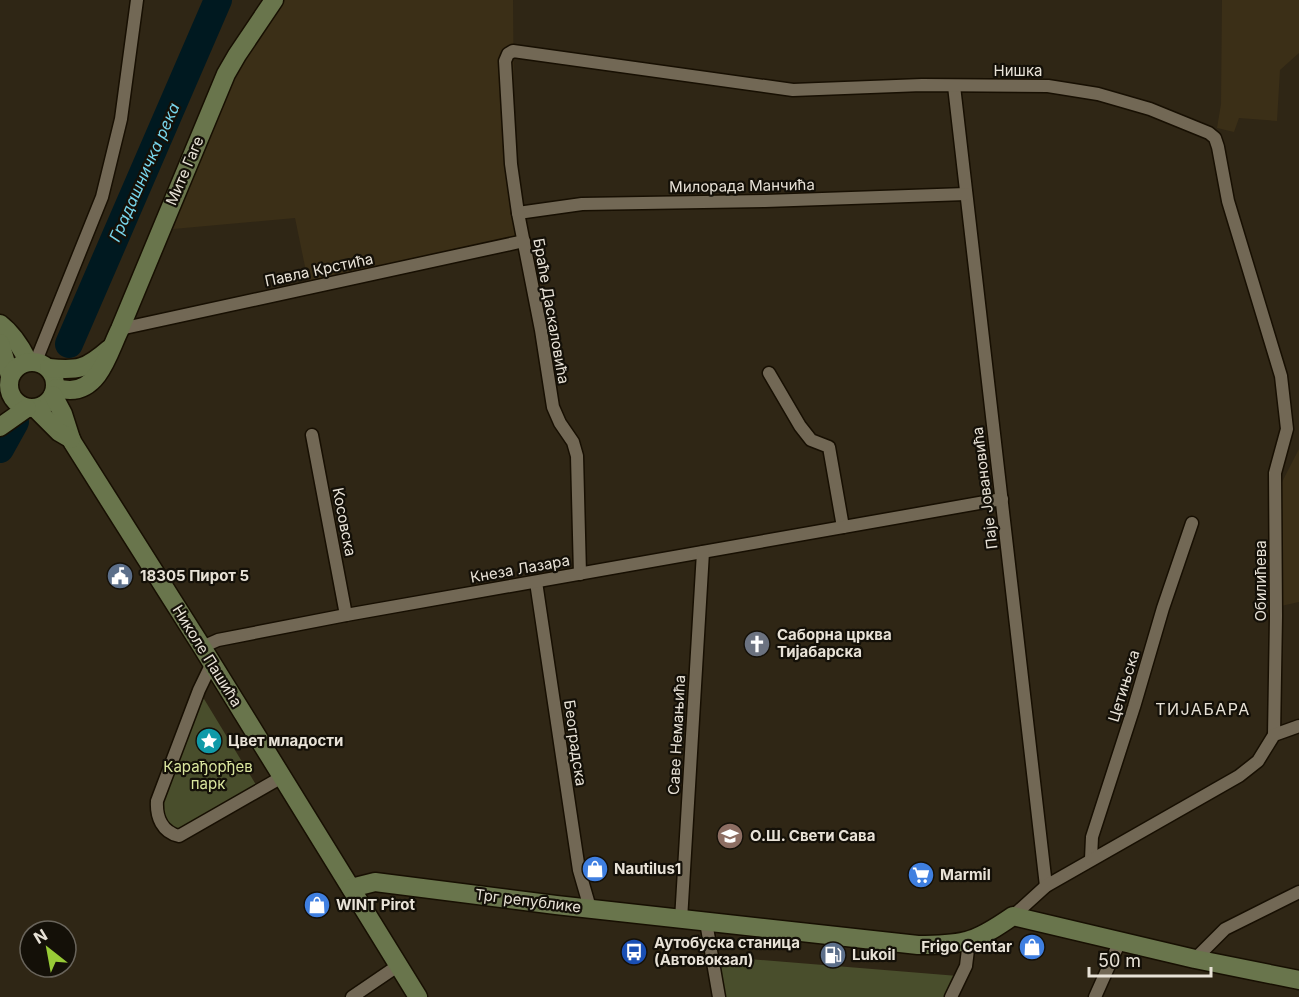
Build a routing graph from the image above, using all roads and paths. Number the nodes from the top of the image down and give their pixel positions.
1 (137, 0) edge
2 (274, 0) edge
3 (513, 51) joint
4 (954, 86) junction
5 (966, 194) junction
6 (518, 213) junction
7 (524, 241) junction
8 (0, 324) edge
9 (120, 329) junction
10 (0, 344) edge
11 (110, 348) junction
12 (38, 363) junction
13 (769, 373) dead end
14 (6, 384) edge
15 (77, 389) junction
16 (55, 392) junction
17 (31, 408) junction
18 (0, 427) edge
19 (1287, 429) joint
20 (68, 430) junction
21 (312, 435) dead end
22 (1002, 499) junction
23 (1192, 523) dead end
24 (843, 527) junction
25 (703, 552) junction
26 (580, 574) junction
27 (536, 582) junction
28 (346, 615) junction
29 (202, 647) junction
30 (212, 663) junction
31 (1299, 726) edge
32 (1274, 735) junction
33 (282, 777) junction
34 (1092, 859) junction
35 (1046, 886) junction
36 (351, 888) junction
37 (1299, 892) edge
38 (590, 908) junction
39 (1013, 916) junction
40 (681, 920) junction
41 (706, 922) junction
42 (969, 941) junction
43 (1120, 941) junction
44 (1195, 958) junction
45 (399, 965) junction
46 (1299, 980) edge
47 (352, 997) edge
48 (418, 997) edge
49 (719, 997) edge
50 (951, 997) edge
51 (1095, 997) edge

1 - 12 street
2 - 9 main road, Мите Гаге
3 - 4 street, Нишка
3 - 6 street, Браће Даскаловића
4 - 5 street, Паје Јовановића
4 - 19 street, Нишка
5 - 6 street, Милорада Манчића
5 - 22 street, Паје Јовановића
6 - 7 street, Браће Даскаловића
7 - 9 street, Павла Крстића
7 - 26 street, Браће Даскаловића
8 - 12 main road
9 - 11 main road, Мите Гаге
10 - 14 main road
11 - 12 main road, Мите Гаге
11 - 15 main road, Мите Гаге
12 - 14 main road
12 - 16 main road
13 - 24 street
14 - 17 main road
15 - 16 main road
15 - 20 main road
16 - 17 main road
16 - 20 main road, Николе Пашића
17 - 18 main road
17 - 20 main road, Николе Пашића
19 - 32 street, Обилићева
20 - 29 main road, Николе Пашића
21 - 28 street, Косовска
22 - 24 street, Кнеза Лазара
22 - 35 street, Паје Јовановића
23 - 34 street, Цетињска
24 - 25 street, Кнеза Лазара
25 - 26 street, Кнеза Лазара
25 - 40 street, Саве Немањића
26 - 27 street, Кнеза Лазара
27 - 28 street, Кнеза Лазара
27 - 38 street, Београдска
28 - 29 street, Кнеза Лазара
29 - 30 main road, Николе Пашића
30 - 33 main road, Николе Пашића
30 - 33 street
31 - 32 street
32 - 34 street
33 - 36 main road, Николе Пашића
34 - 35 street
35 - 39 street, Трг републике
36 - 38 main road, Трг републике
36 - 45 main road, Николе Пашића
37 - 44 street
38 - 40 main road, Трг републике
39 - 42 main road, Трг републике
39 - 43 main road
40 - 41 main road, Трг републике
41 - 42 main road, Трг републике
41 - 49 street
42 - 50 street
43 - 44 main road
43 - 51 street
44 - 46 main road
45 - 47 street
45 - 48 main road, Николе Пашића

